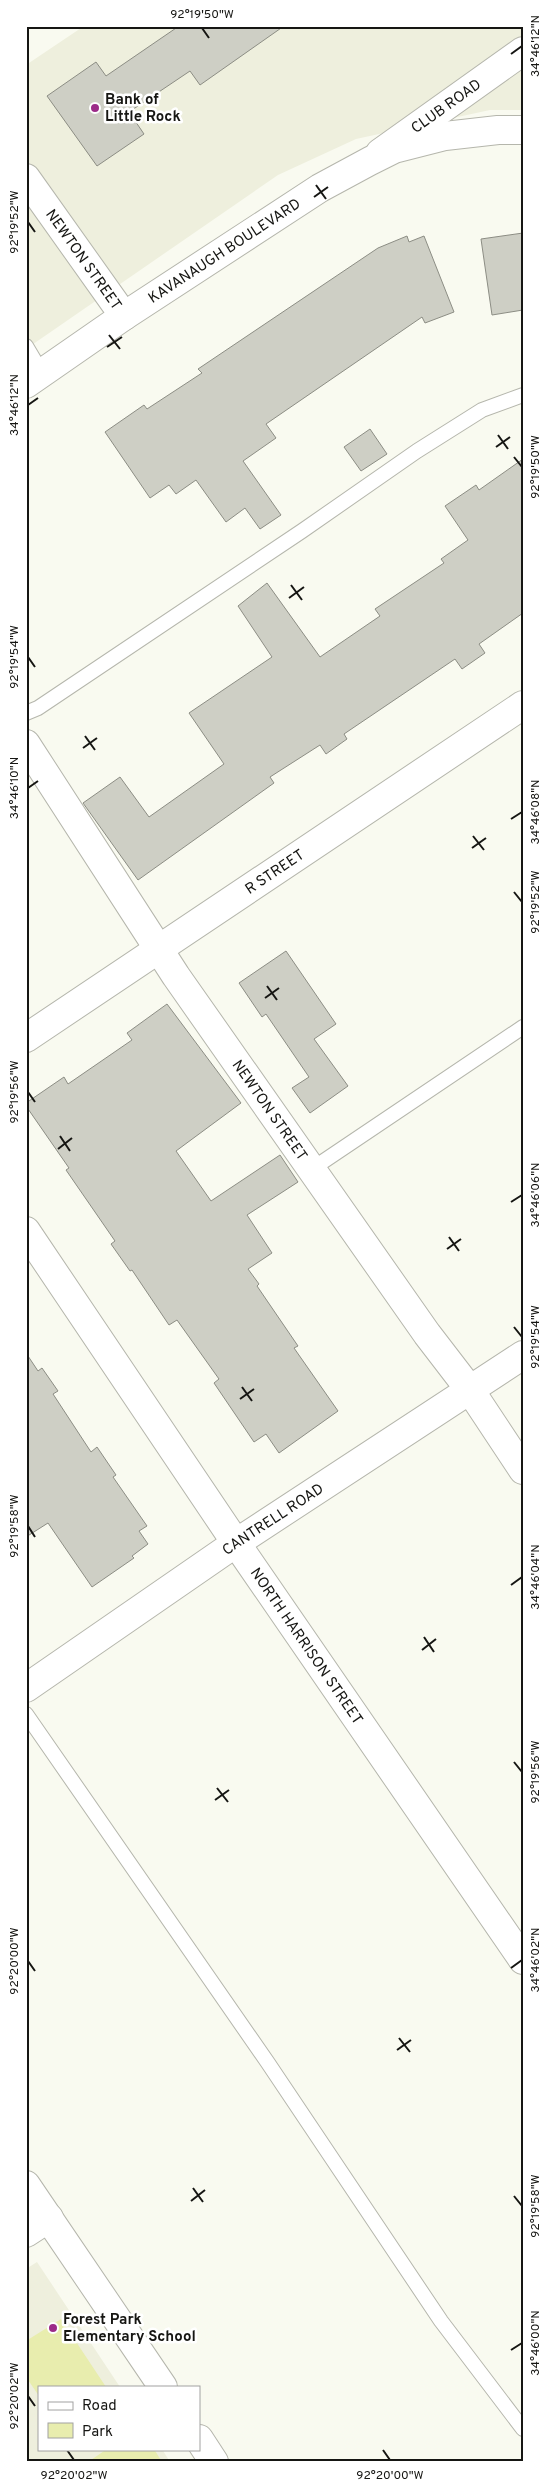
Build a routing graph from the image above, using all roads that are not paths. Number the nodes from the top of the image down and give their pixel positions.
1 (523, 51) edge
2 (523, 130) edge
3 (370, 160) junction
4 (26, 178) edge
5 (124, 316) junction
6 (26, 346) edge
7 (34, 378) edge
8 (523, 395) edge
9 (523, 705) edge
10 (26, 713) edge
11 (26, 744) edge
12 (159, 949) junction
13 (523, 1027) edge
14 (26, 1038) edge
15 (312, 1169) junction
16 (26, 1231) edge
17 (523, 1355) edge
18 (470, 1390) junction
19 (523, 1470) edge
20 (236, 1543) junction
21 (26, 1688) edge
22 (26, 1714) edge
23 (523, 1960) edge
24 (26, 2185) edge
25 (49, 2218) junction
26 (26, 2233) edge
27 (162, 2386) edge
28 (523, 2429) edge
29 (200, 2441) edge
30 (214, 2462) edge

1 - 3 street, CLUB ROAD
2 - 3 street, KAVANAUGH BOULEVARD
3 - 5 street, KAVANAUGH BOULEVARD
4 - 5 street, NEWTON STREET
5 - 7 street, KAVANAUGH BOULEVARD
6 - 7 lane
8 - 10 lane
9 - 12 street, R STREET
11 - 12 street, NEWTON STREET
12 - 14 street, R STREET
12 - 15 street, NEWTON STREET
13 - 15 lane
15 - 18 street, NEWTON STREET
16 - 20 street, NORTH HARRISON STREET
17 - 18 street, CANTRELL ROAD
18 - 19 street, NEWTON STREET
18 - 20 street, CANTRELL ROAD
20 - 21 street, CANTRELL ROAD
20 - 23 street, NORTH HARRISON STREET
22 - 28 lane
24 - 25 street
25 - 26 street
25 - 27 street
29 - 30 street

